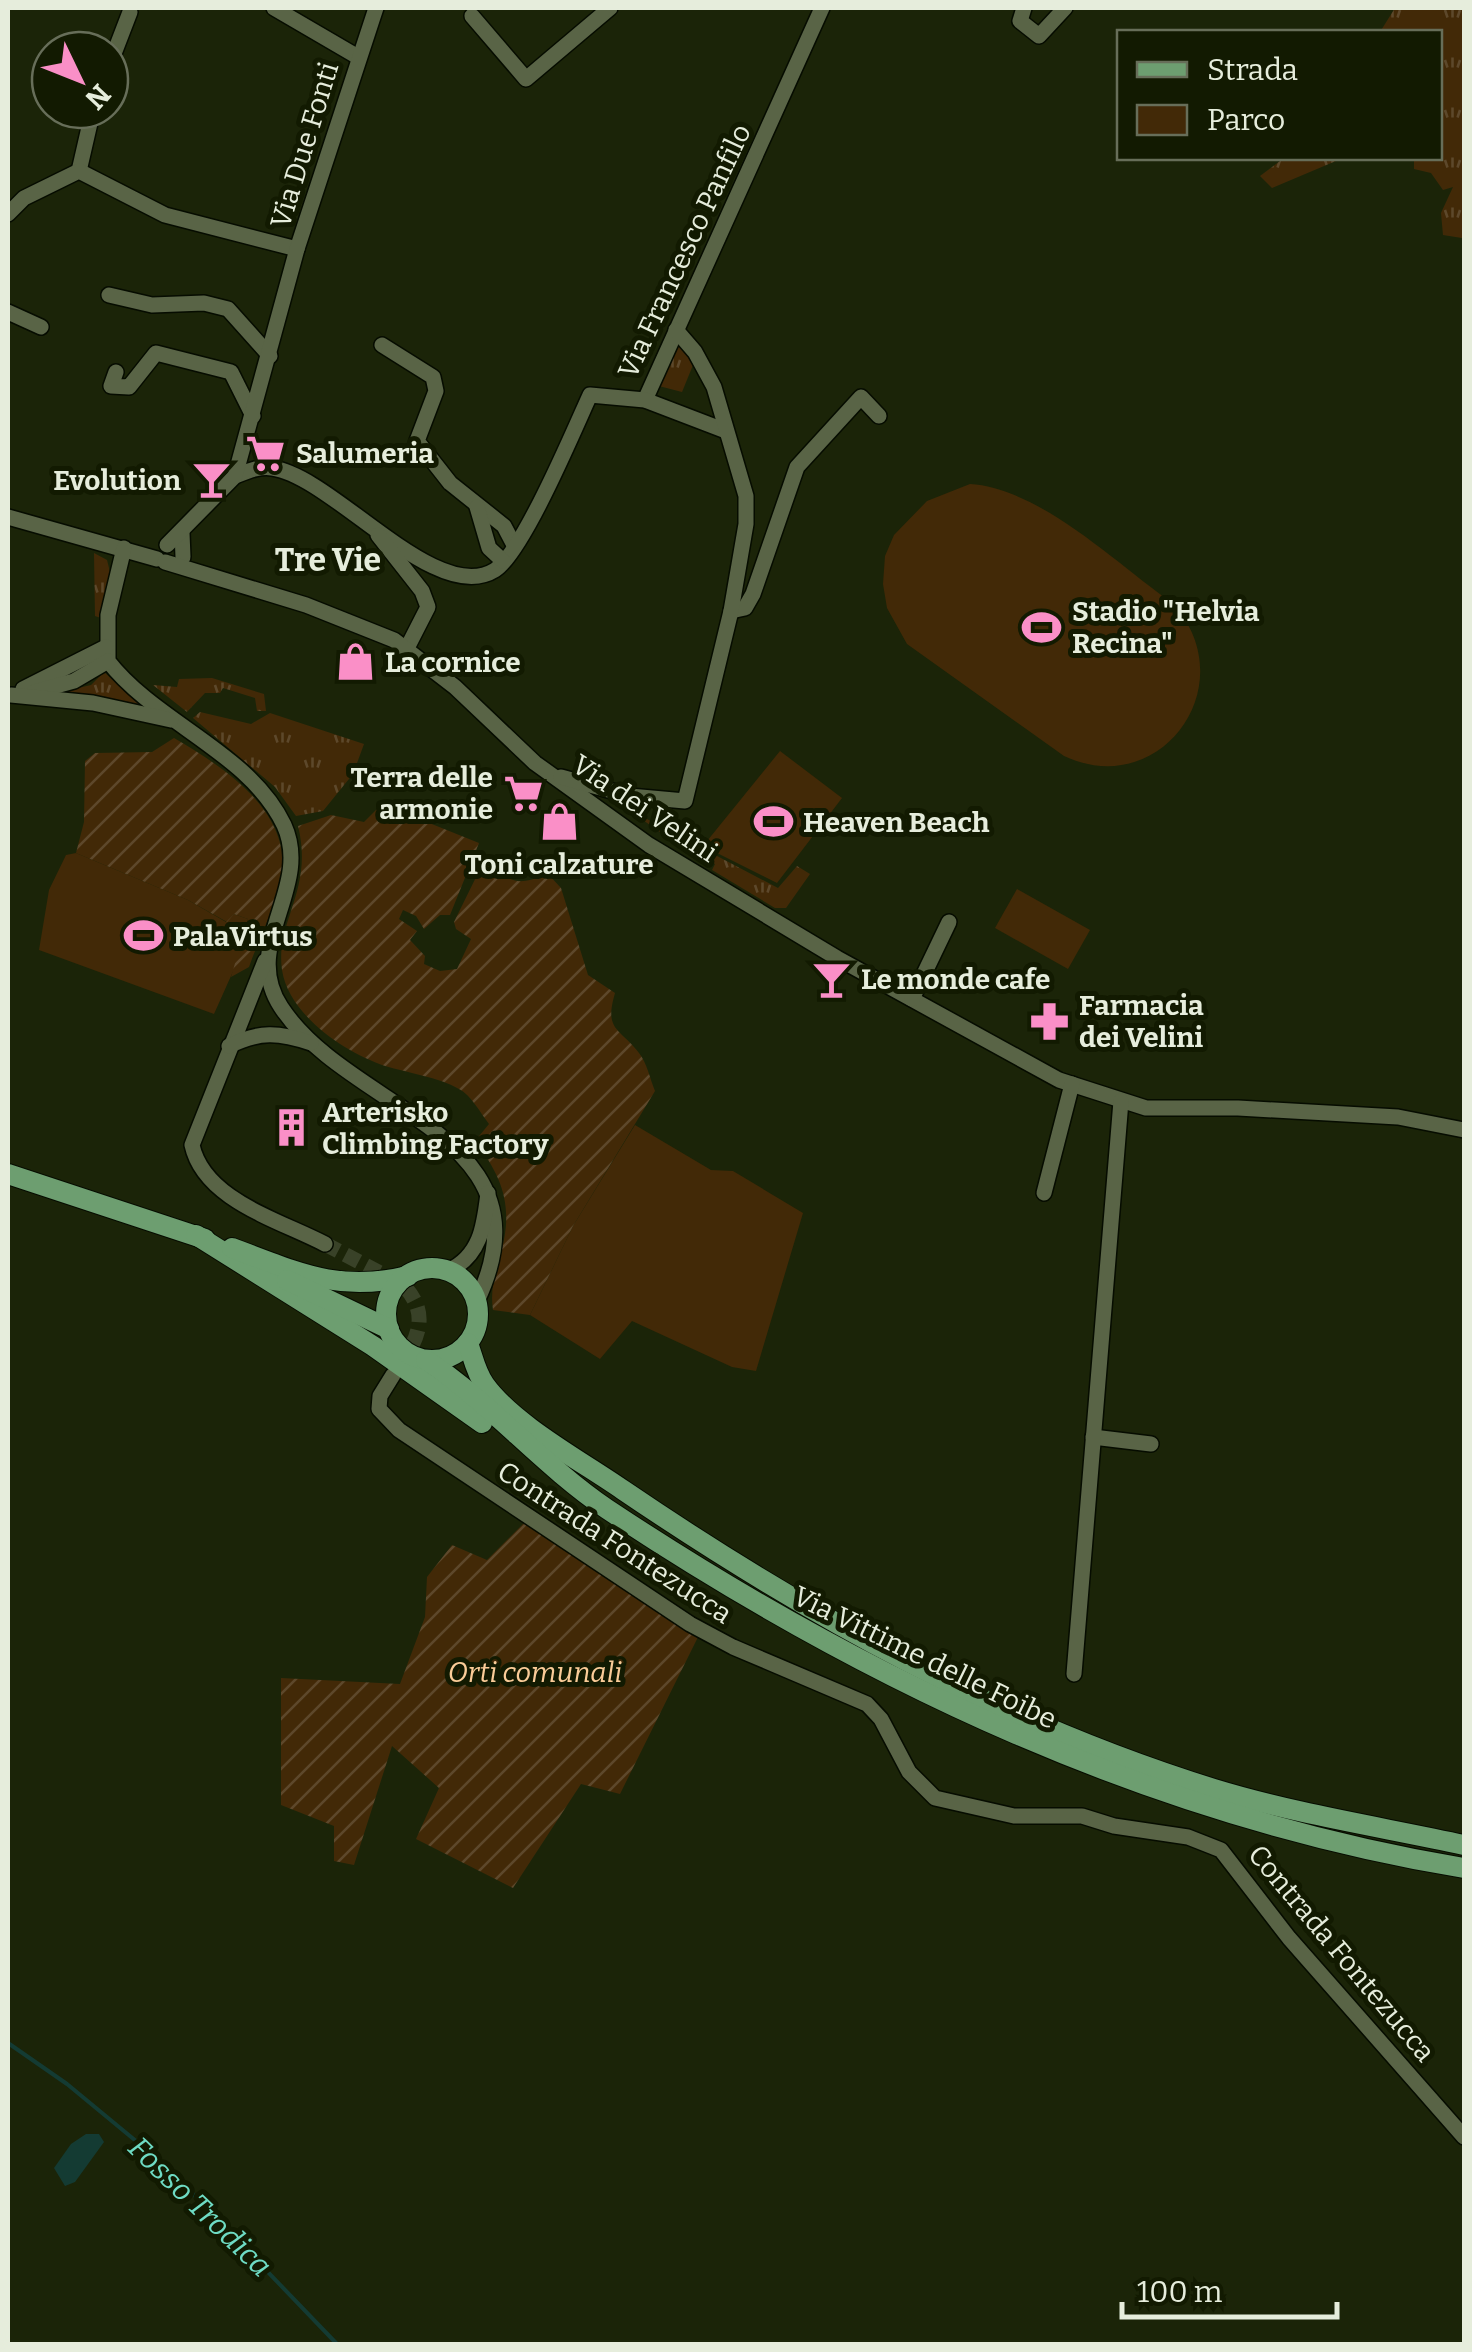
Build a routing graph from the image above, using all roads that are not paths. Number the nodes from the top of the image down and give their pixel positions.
1 (274, 8) edge
2 (376, 8) edge
3 (610, 8) edge
4 (822, 8) edge
5 (1024, 8) edge
6 (1065, 8) edge
7 (130, 12) dead end
8 (472, 16) dead end
9 (123, 30) edge
10 (358, 56) junction
11 (89, 130) edge
12 (79, 170) junction
13 (8, 214) edge
14 (298, 249) junction
15 (108, 296) dead end
16 (8, 312) edge
17 (40, 327) dead end
18 (676, 330) junction
19 (382, 345) dead end
20 (270, 356) junction
21 (116, 372) dead end
22 (645, 400) junction
23 (253, 416) junction
24 (880, 416) dead end
25 (726, 431) junction
26 (235, 476) junction
27 (477, 506) junction
28 (8, 517) edge
29 (366, 521) junction
30 (514, 545) junction
31 (124, 548) junction
32 (168, 553) junction
33 (504, 561) junction
34 (731, 611) junction
35 (406, 650) junction
36 (107, 654) junction
37 (9, 696) edge
38 (175, 721) junction
39 (551, 774) junction
40 (950, 922) dead end
41 (266, 957) junction
42 (912, 999) junction
43 (229, 1046) junction
44 (320, 1046) junction
45 (1072, 1084) junction
46 (1121, 1101) junction
47 (1464, 1130) edge
48 (8, 1174) edge
49 (488, 1193) junction
50 (1044, 1193) dead end
51 (196, 1236) junction
52 (326, 1244) tunnel mouth
53 (448, 1271) junction
54 (408, 1276) junction
55 (476, 1301) junction
56 (389, 1330) junction
57 (468, 1343) junction
58 (426, 1360) junction
59 (393, 1375) tunnel mouth
60 (1093, 1437) junction
61 (1151, 1444) dead end
62 (583, 1492) junction
63 (1074, 1674) dead end
64 (1464, 1844) edge
65 (1464, 1868) edge
66 (1464, 2137) edge

1 - 10 street, Via Due Fonti
2 - 10 street, Via Due Fonti
3 - 8 street
4 - 18 street, Via Francesco Panfilo
5 - 6 street
7 - 9 street
10 - 14 street, Via Due Fonti
11 - 12 street
12 - 13 street
12 - 14 street, Via Due Fonti
14 - 20 street, Via Due Fonti
15 - 20 street
16 - 17 street
18 - 22 street, Via Francesco Panfilo
18 - 25 street
19 - 27 street
20 - 23 street, Via Due Fonti
21 - 23 street
22 - 25 street
22 - 30 street, Via Francesco Panfilo
23 - 26 street, Via Due Fonti
24 - 34 street
25 - 34 street
26 - 29 street
26 - 32 street, Via Due Fonti
27 - 30 street
27 - 33 street
28 - 31 street
29 - 33 street
29 - 35 street
30 - 33 street, Via Francesco Panfilo
31 - 32 street
31 - 36 street
32 - 35 street, Via dei Velini
34 - 39 street
35 - 39 street, Via dei Velini
36 - 37 street
36 - 38 street
37 - 38 street
38 - 41 street
39 - 42 street, Via dei Velini
40 - 42 street
41 - 43 street
41 - 44 street
42 - 45 street, Via dei Velini
43 - 44 street
43 - 52 street
44 - 49 street
45 - 46 street, Via dei Velini
45 - 50 street
46 - 47 street, Via dei Velini
46 - 60 street
48 - 51 main road
49 - 53 street
49 - 55 street
51 - 54 main road
51 - 56 main road
51 - 62 main road
53 - 54 main road
53 - 55 main road
54 - 56 main road
55 - 57 main road
56 - 58 main road
57 - 58 main road
57 - 64 main road, Via Vittime delle Foibe
58 - 62 main road, Via Vittime delle Foibe
59 - 66 street, Contrada Fontezucca
60 - 61 street
60 - 63 street
62 - 65 main road, Via Vittime delle Foibe

